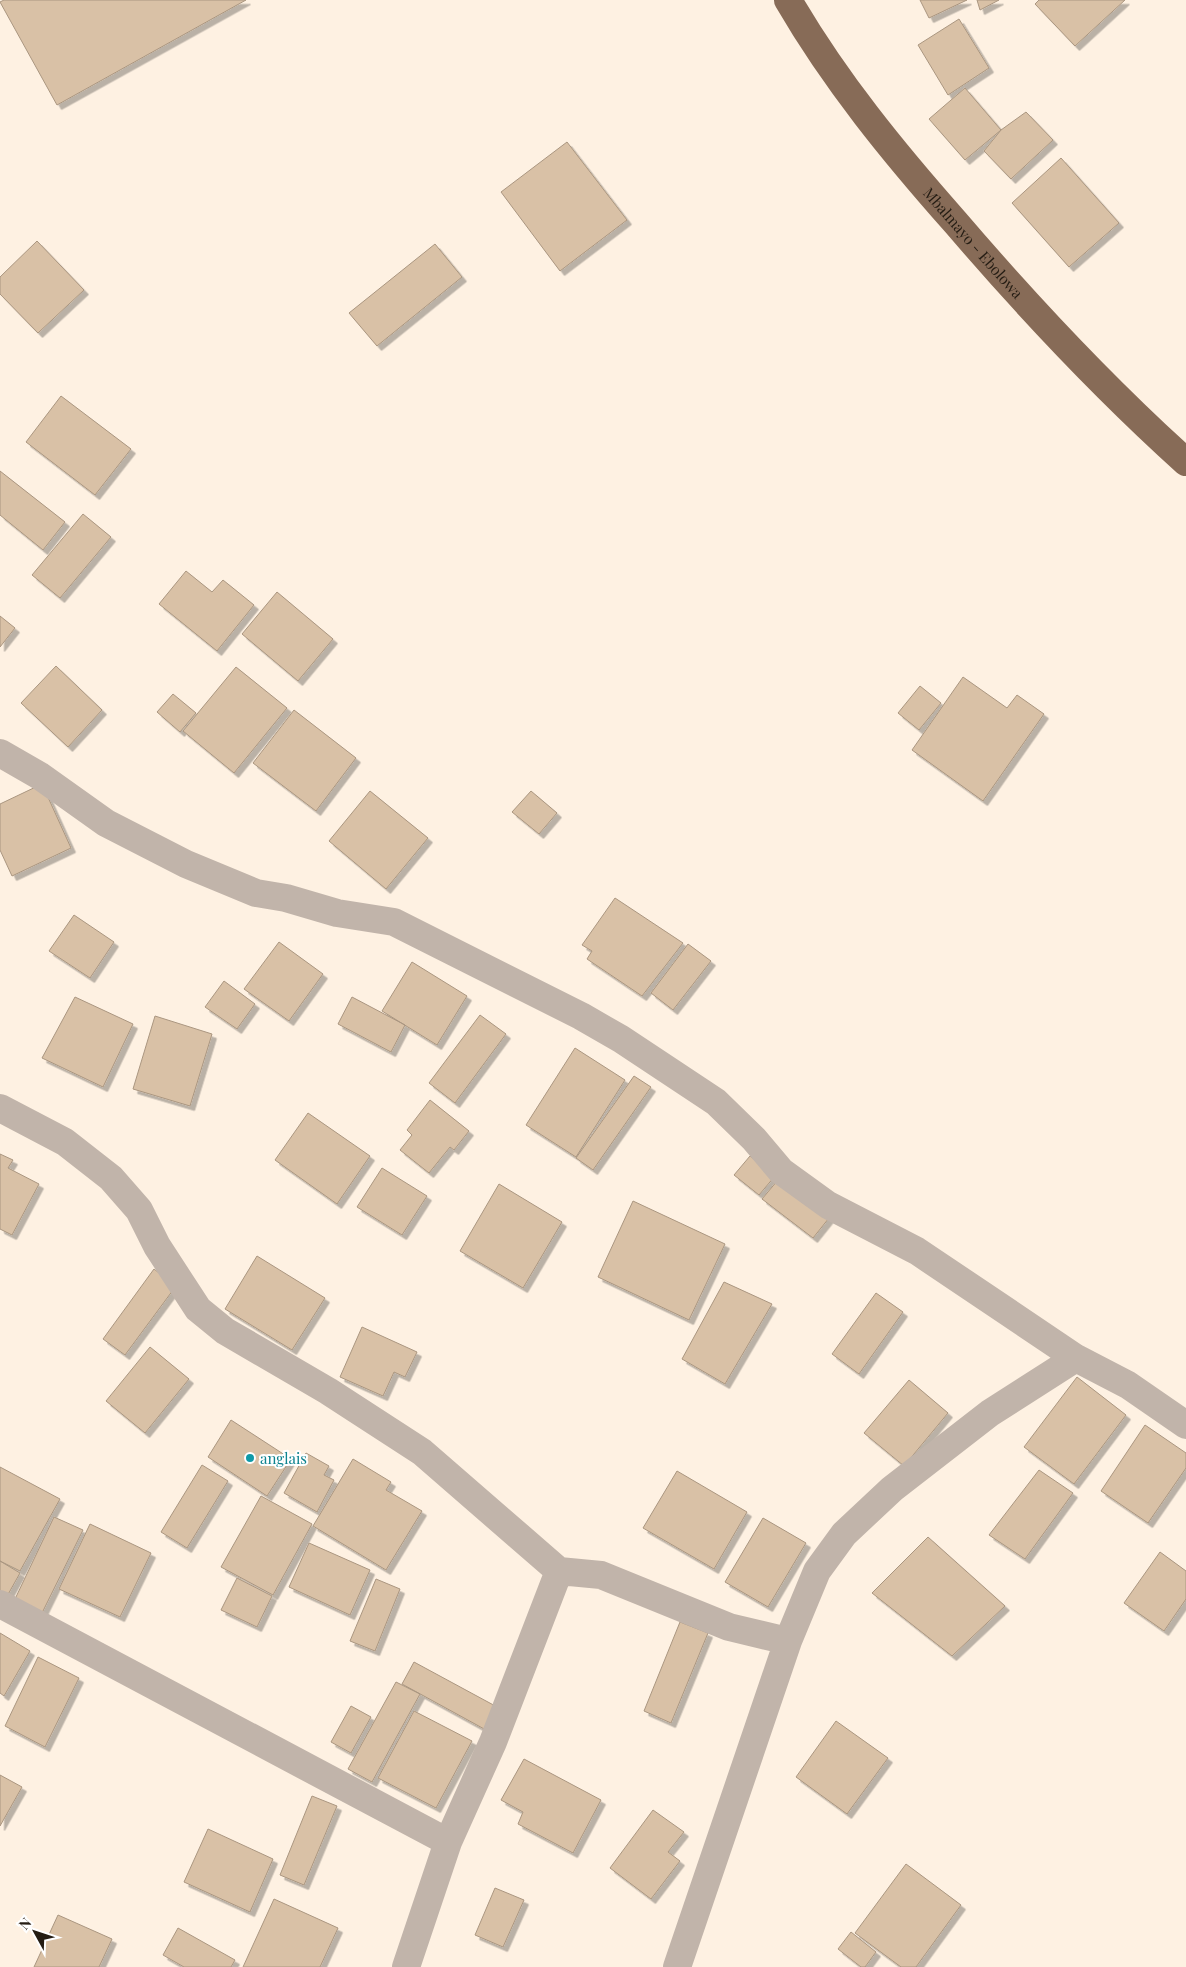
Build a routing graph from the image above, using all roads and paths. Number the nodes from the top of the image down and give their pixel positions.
1 (788, 0) edge
2 (1186, 462) edge
3 (0, 753) edge
4 (0, 1108) edge
5 (1076, 1358) junction
6 (1186, 1425) edge
7 (559, 1571) junction
8 (0, 1604) edge
9 (788, 1641) junction
10 (448, 1842) junction
11 (406, 1967) edge
12 (677, 1967) edge

1 - 2 highway, Mbalmayo - Ebolowa
3 - 5 street
4 - 7 street
5 - 6 street
5 - 9 street
7 - 9 street
7 - 10 street
8 - 10 street
9 - 12 street
10 - 11 street

